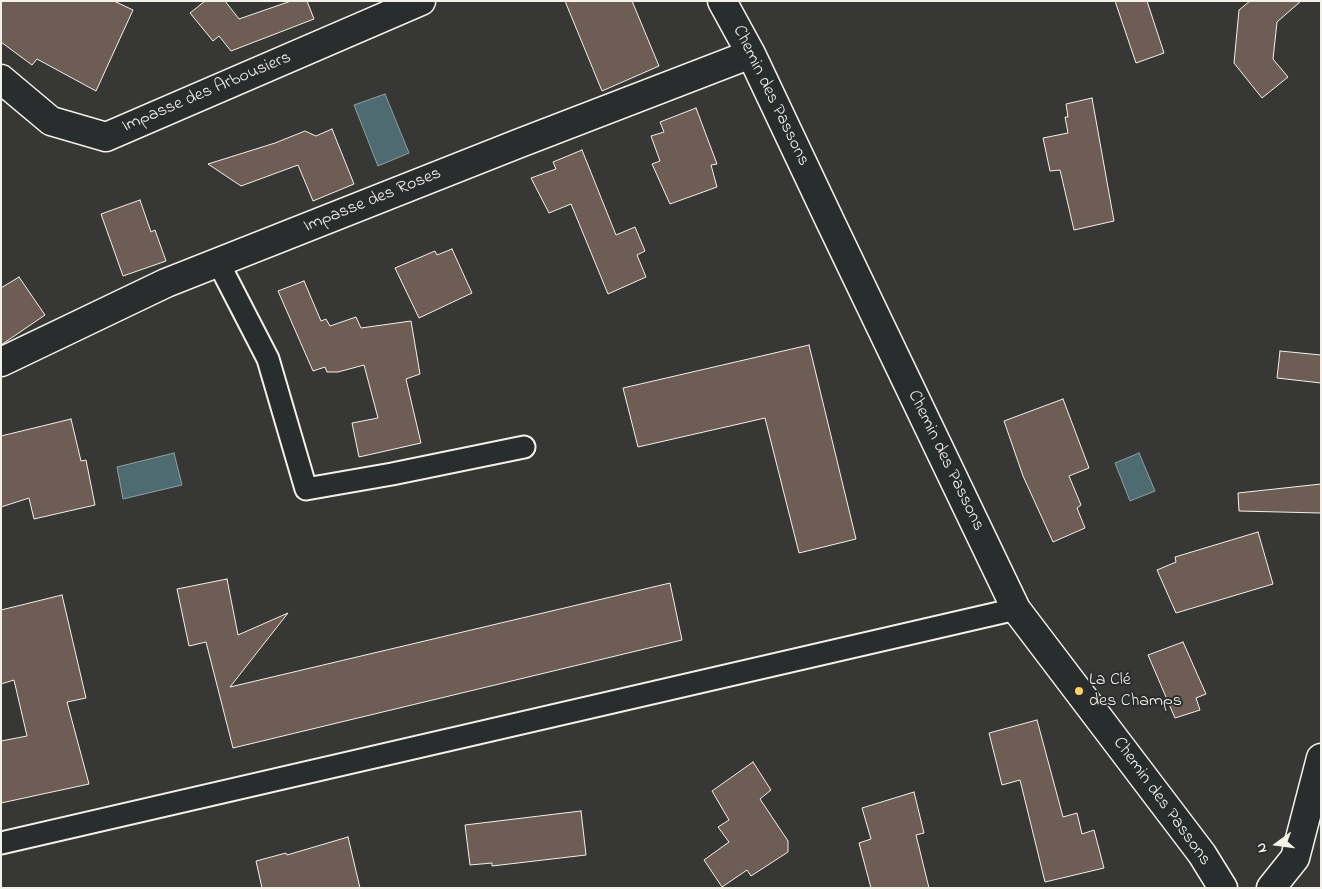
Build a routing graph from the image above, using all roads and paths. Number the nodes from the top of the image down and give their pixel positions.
1 (421, 1) edge
2 (722, 1) edge
3 (751, 54) junction
4 (1, 79) edge
5 (218, 262) junction
6 (1, 362) edge
7 (524, 446) dead end
8 (1016, 609) junction
9 (1320, 761) edge
10 (1, 843) edge
11 (1223, 888) edge
12 (1271, 888) edge

1 - 4 street, Impasse des Arbousiers
2 - 3 street, Chemin des Passons
3 - 5 street, Impasse des Roses
3 - 8 street, Chemin des Passons
5 - 6 street, Impasse des Roses
5 - 7 lane
8 - 10 lane
8 - 11 street, Chemin des Passons
9 - 12 street

